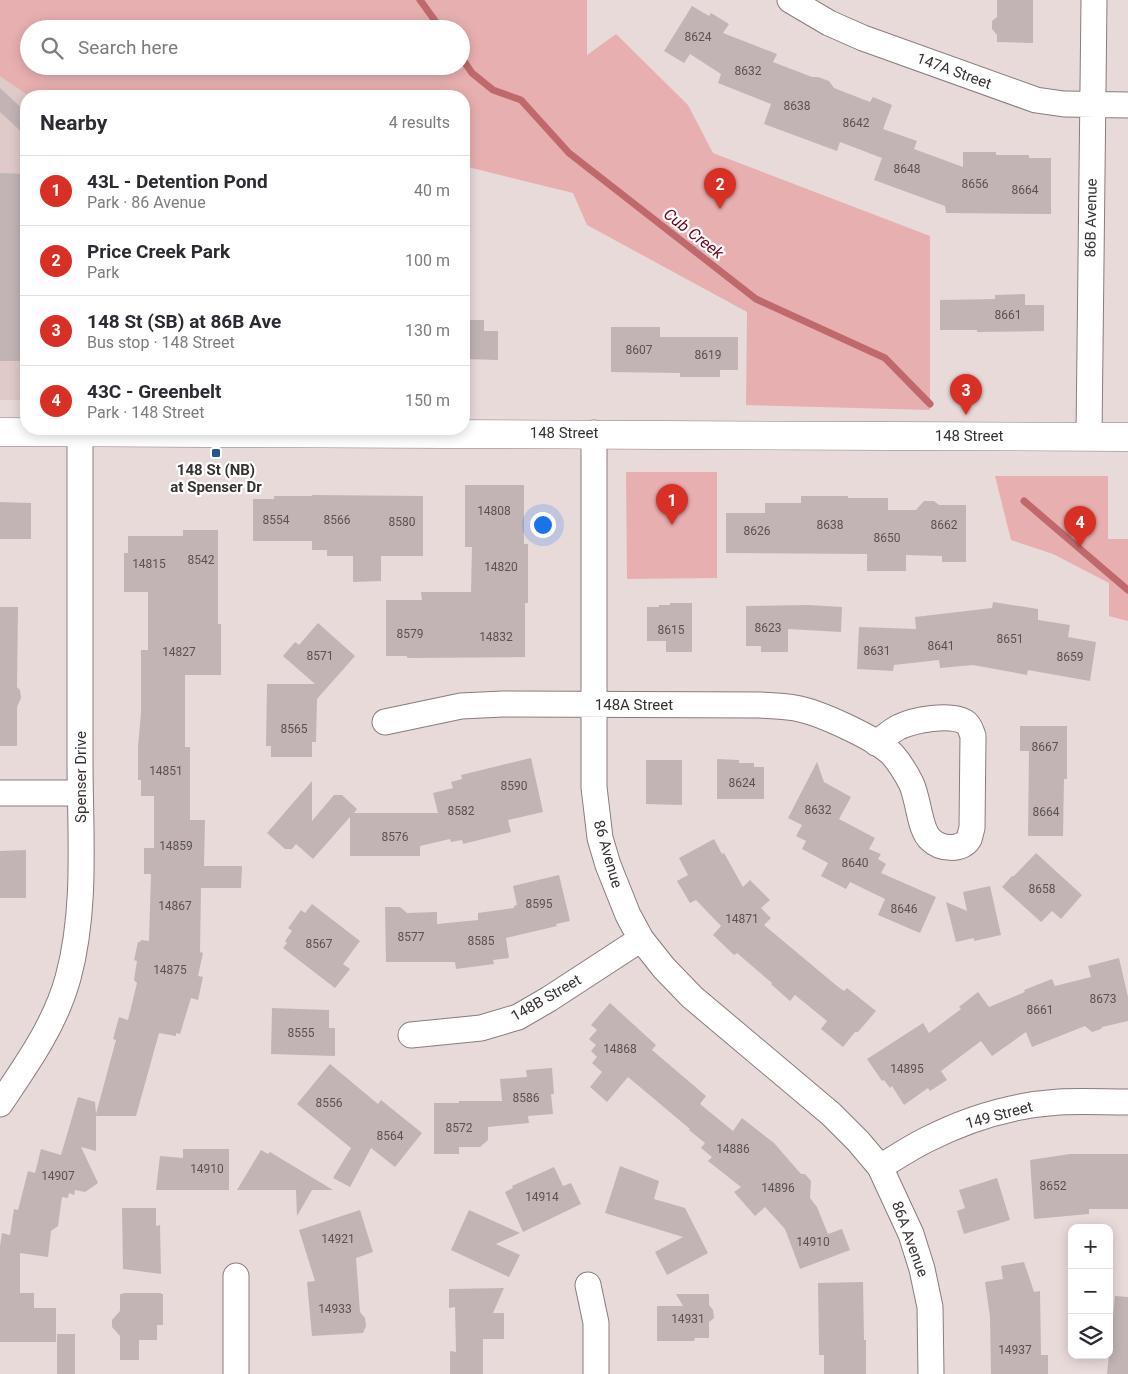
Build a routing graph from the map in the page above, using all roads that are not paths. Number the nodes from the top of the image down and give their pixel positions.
1 (790, 0) edge
2 (1094, 0) edge
3 (1092, 105) junction
4 (1128, 106) edge
5 (0, 432) edge
6 (20, 432) edge
7 (470, 433) edge
8 (594, 433) junction
9 (80, 435) edge
10 (1089, 436) junction
11 (1128, 437) edge
12 (593, 705) junction
13 (385, 722) dead end
14 (876, 743) junction
15 (80, 792) junction
16 (0, 793) edge
17 (641, 939) junction
18 (412, 1035) dead end
19 (1128, 1102) edge
20 (0, 1104) edge
21 (880, 1167) junction
22 (236, 1276) dead end
23 (588, 1285) dead end
24 (236, 1374) edge
25 (596, 1374) edge
26 (931, 1374) edge

1 - 3 street, 147A Street
2 - 3 street, 86B Avenue
3 - 4 street, 147A Street
3 - 10 street, 86B Avenue
5 - 6 street, 148 Street
7 - 8 street, 148 Street
8 - 10 street, 148 Street
8 - 12 street, 86 Avenue
9 - 15 street, Spenser Drive
10 - 11 street, 148 Street
12 - 13 street, 148A Street
12 - 14 street, 148A Street
12 - 17 street, 86 Avenue
14 - 14 street, 148A Street
15 - 16 street
15 - 20 street, Spenser Drive
17 - 18 street, 148B Street
17 - 21 street, 86 Avenue
19 - 21 street, 149 Street
21 - 26 street, 86A Avenue
22 - 24 street
23 - 25 street

